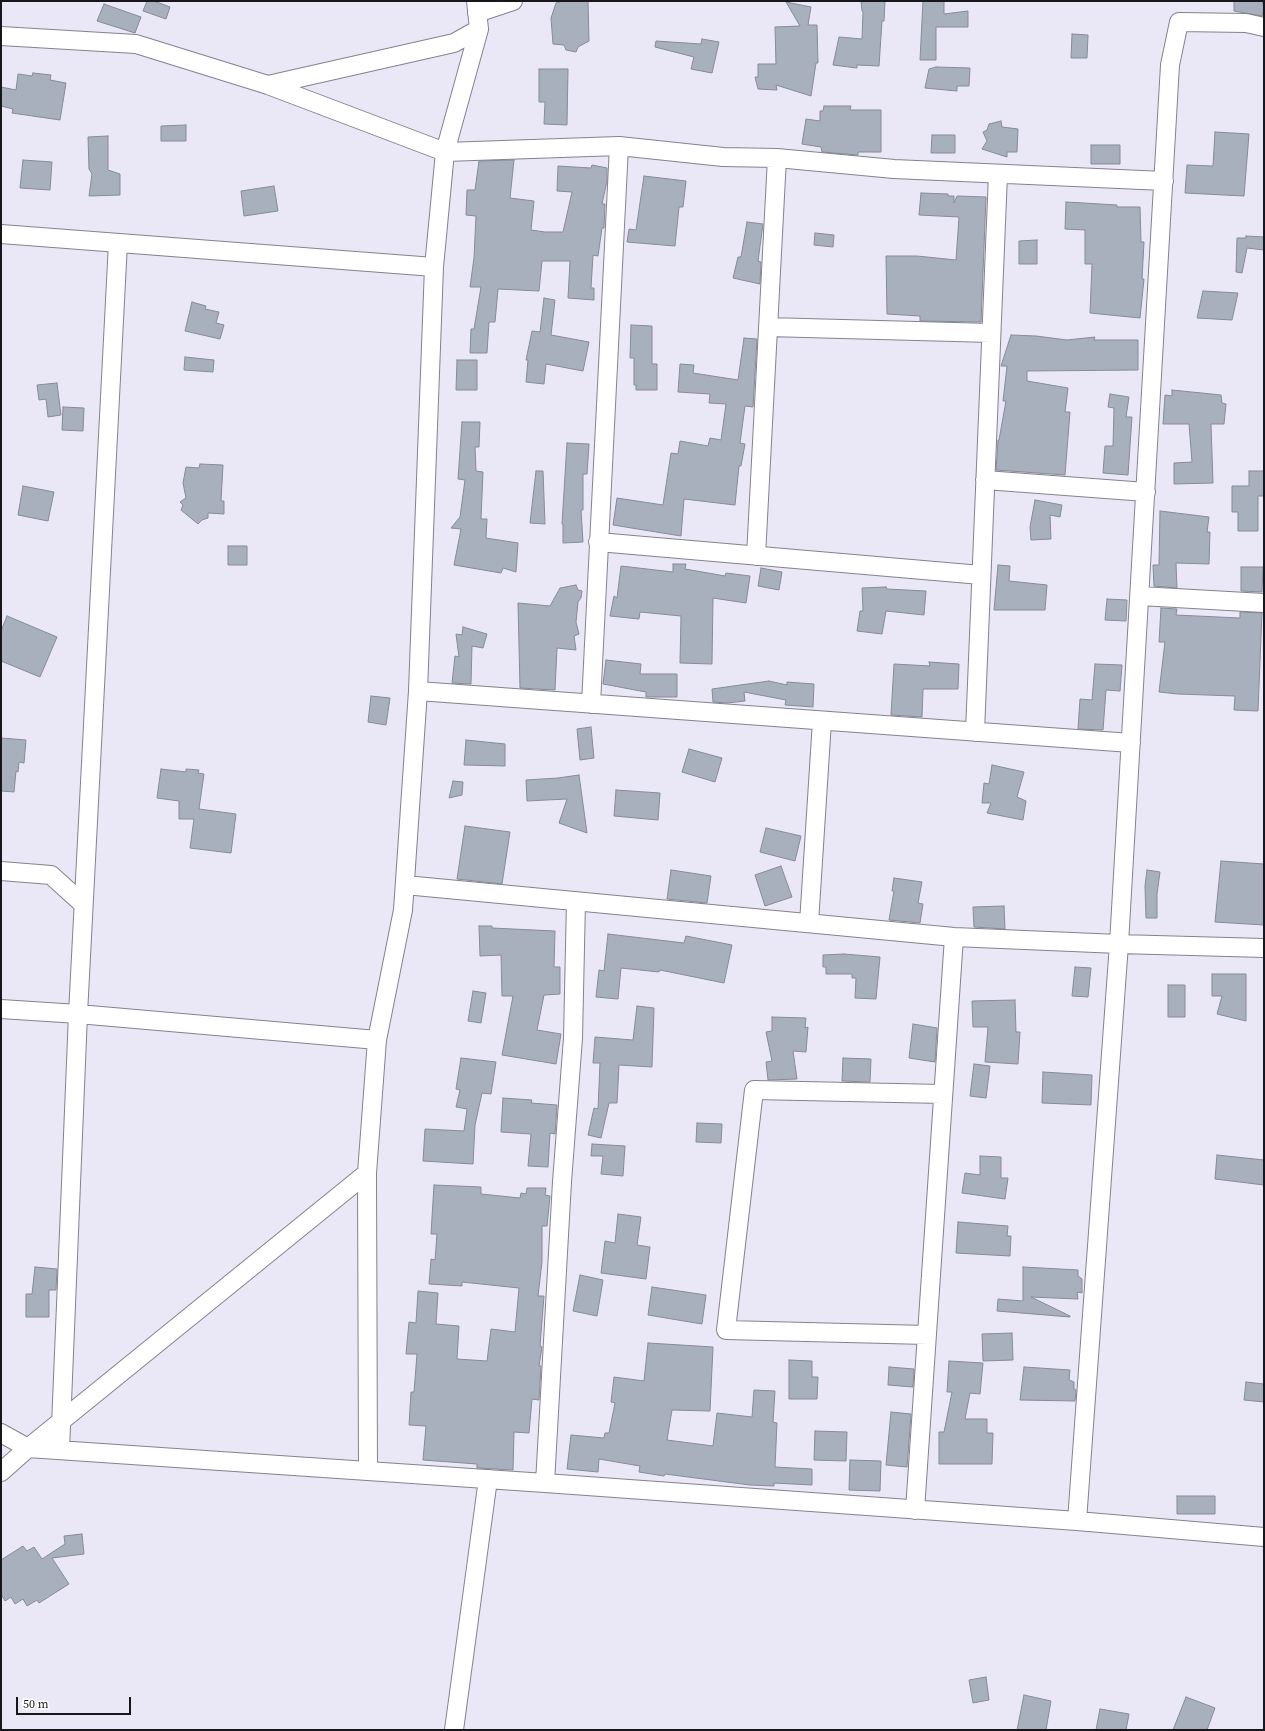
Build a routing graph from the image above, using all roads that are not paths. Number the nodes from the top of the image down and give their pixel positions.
1 (513, 1) edge
2 (477, 14) edge
3 (1264, 27) edge
4 (1, 36) edge
5 (268, 85) junction
6 (619, 146) junction
7 (445, 152) junction
8 (777, 158) junction
9 (998, 174) junction
10 (1164, 181) junction
11 (1, 234) edge
12 (118, 243) junction
13 (434, 267) junction
14 (768, 327) junction
15 (991, 333) junction
16 (985, 480) junction
17 (1146, 492) junction
18 (598, 542) junction
19 (756, 556) junction
20 (981, 575) junction
21 (1140, 596) junction
22 (1264, 603) edge
23 (418, 691) junction
24 (590, 704) junction
25 (822, 721) junction
26 (975, 732) junction
27 (1131, 743) junction
28 (1, 871) edge
29 (405, 886) junction
30 (576, 901) junction
31 (83, 904) junction
32 (809, 923) junction
33 (954, 937) junction
34 (1119, 944) junction
35 (1264, 948) edge
36 (1, 1009) edge
37 (78, 1014) junction
38 (378, 1040) junction
39 (943, 1094) junction
40 (368, 1173) junction
41 (927, 1336) junction
42 (61, 1421) junction
43 (1, 1433) edge
44 (28, 1448) junction
45 (60, 1450) junction
46 (368, 1470) junction
47 (1, 1472) edge
48 (488, 1479) junction
49 (545, 1483) junction
50 (915, 1510) junction
51 (1077, 1522) junction
52 (1264, 1537) edge
53 (454, 1730) edge

1 - 2 street
2 - 5 street
2 - 7 street
3 - 10 street
4 - 5 street
5 - 7 street
6 - 7 street
6 - 8 street
6 - 18 street
7 - 13 street
8 - 9 street
8 - 14 street
9 - 10 street
9 - 15 street
10 - 17 street
11 - 12 street
12 - 13 street
12 - 31 street
13 - 23 street
14 - 15 street
14 - 19 street
15 - 16 street
16 - 17 street
16 - 20 street
17 - 21 street
18 - 19 street
18 - 24 street
19 - 20 street
20 - 26 street
21 - 22 street
21 - 27 street
23 - 24 street
23 - 29 street
24 - 25 street
25 - 26 street
25 - 32 street
26 - 27 street
27 - 34 street
28 - 31 street
29 - 30 street
29 - 38 street
30 - 32 street
30 - 49 street
31 - 37 street
32 - 33 street
33 - 34 street
33 - 39 street
34 - 35 street
34 - 51 street
36 - 37 street
37 - 38 street
37 - 42 street
38 - 40 street
39 - 41 street
39 - 41 street
40 - 42 street
40 - 46 street
41 - 50 street
42 - 44 street
42 - 45 street
43 - 44 street
44 - 45 street
44 - 47 street
45 - 46 street
46 - 48 street
48 - 49 street
48 - 53 street
49 - 50 street
50 - 51 street
51 - 52 street

